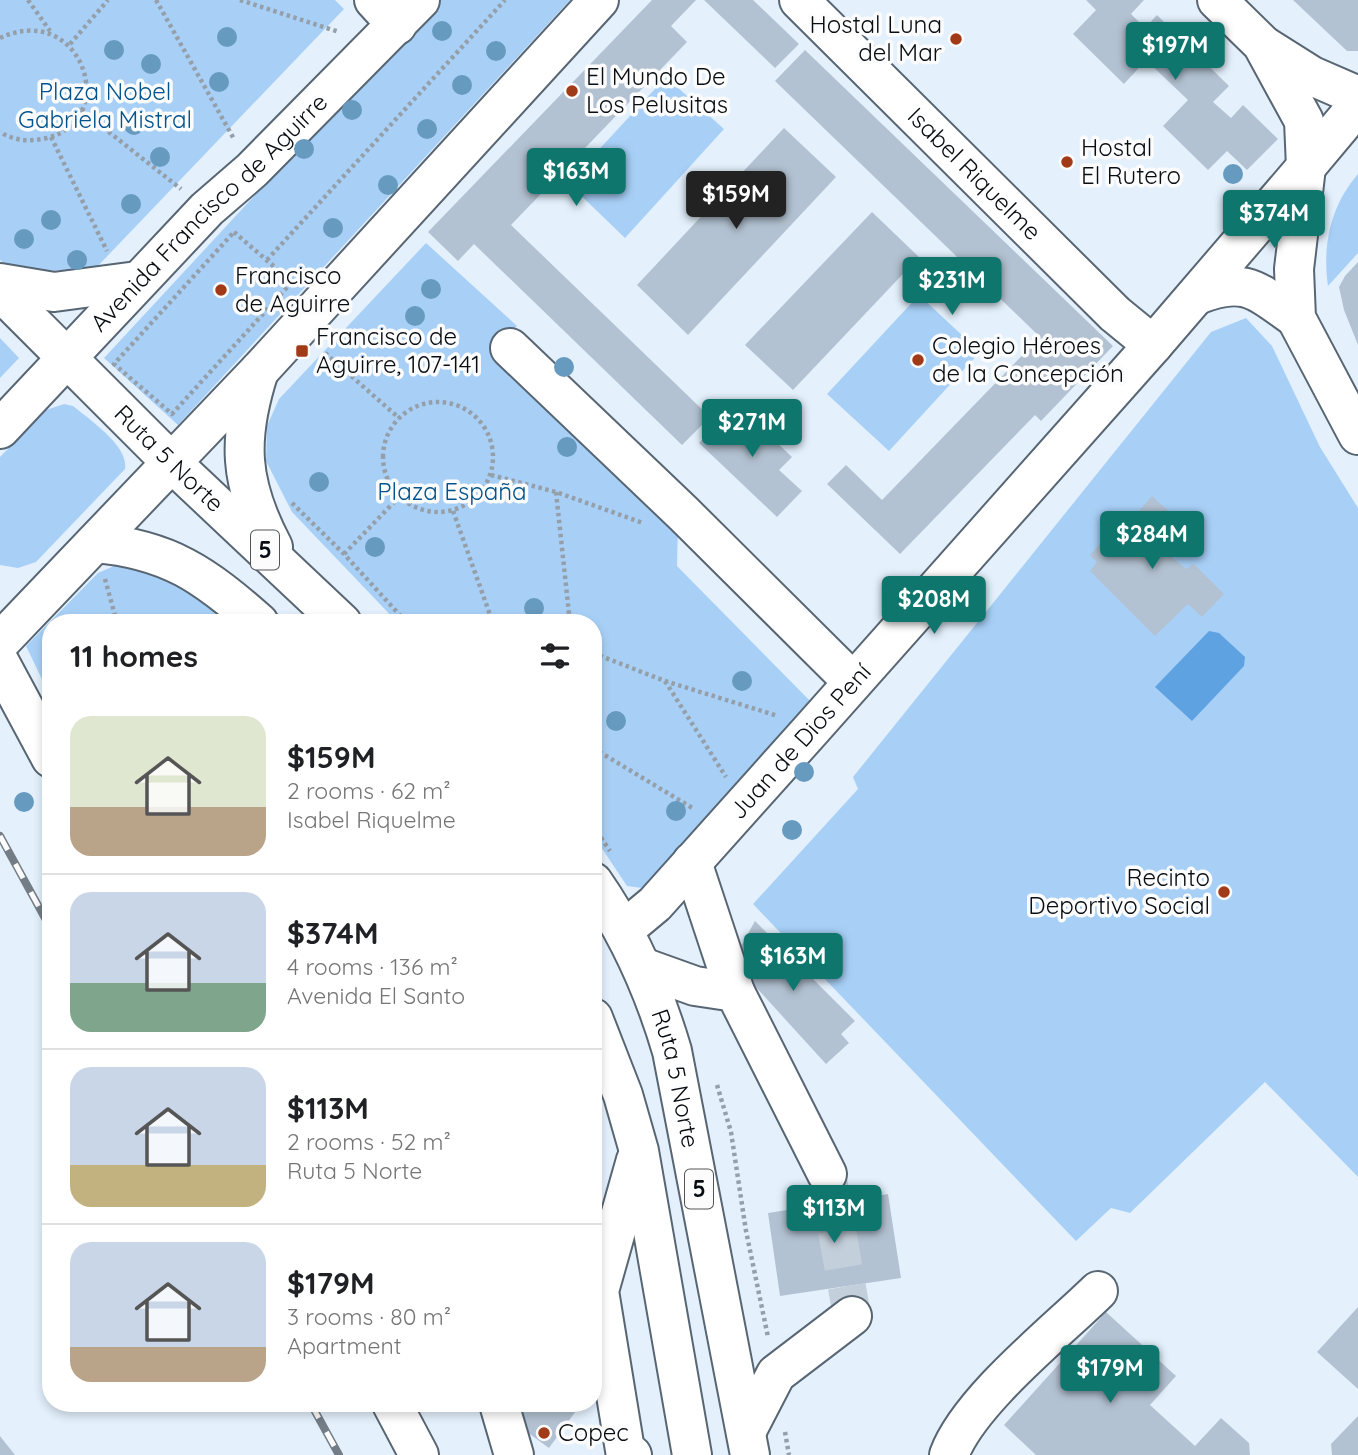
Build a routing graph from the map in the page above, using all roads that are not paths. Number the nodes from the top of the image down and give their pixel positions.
1 (599, 0) edge
2 (799, 0) edge
3 (1217, 0) edge
4 (393, 17) edge
5 (1262, 44) junction
6 (1358, 96) edge
7 (1358, 105) edge
8 (1306, 167) junction
9 (137, 281) junction
10 (0, 283) edge
11 (0, 291) edge
12 (1197, 295) junction
13 (1296, 318) junction
14 (1153, 345) junction
15 (510, 348) dead end
16 (66, 358) junction
17 (259, 371) junction
18 (0, 429) edge
19 (1358, 435) edge
20 (172, 463) junction
21 (95, 542) junction
22 (284, 567) junction
23 (248, 614) edge
24 (333, 614) edge
25 (0, 642) edge
26 (0, 663) edge
27 (853, 682) junction
28 (42, 741) edge
29 (692, 862) junction
30 (602, 896) edge
31 (625, 929) junction
32 (642, 967) junction
33 (735, 992) junction
34 (602, 1041) edge
35 (639, 1151) junction
36 (827, 1174) tunnel mouth
37 (602, 1230) edge
38 (610, 1252) junction
39 (602, 1275) edge
40 (1098, 1292) dead end
41 (852, 1316) dead end
42 (602, 1329) edge
43 (396, 1412) edge
44 (501, 1412) edge
45 (748, 1443) edge
46 (622, 1453) edge
47 (419, 1455) edge
48 (514, 1455) edge
49 (692, 1455) edge
50 (949, 1455) edge

1 - 17 main road
2 - 14 main road, Isabel Riquelme
3 - 5 main road
4 - 9 main road, Avenida Francisco de Aguirre
5 - 6 main road
5 - 8 main road
7 - 8 main road, Juan de Dios Pení
8 - 12 main road, Juan de Dios Pení
8 - 13 main road
9 - 10 main road
9 - 16 main road, Avenida Francisco de Aguirre
11 - 16 main road, Ruta 5 Norte / 5
12 - 13 main road
12 - 14 main road, Juan de Dios Pení
13 - 19 main road
14 - 27 main road, Juan de Dios Pení
15 - 27 main road
16 - 18 main road, Avenida Francisco de Aguirre
16 - 20 main road, Ruta 5 Norte / 5
17 - 20 main road
17 - 22 main road
20 - 21 main road
20 - 22 main road, Ruta 5 Norte / 5
21 - 23 main road
21 - 25 main road
22 - 24 main road, Ruta 5 Norte / 5
26 - 28 main road
27 - 29 main road, Juan de Dios Pení
29 - 31 main road, Juan de Dios Pení
29 - 33 main road
30 - 31 main road, Ruta 5 Norte / 5
31 - 32 main road, Ruta 5 Norte / 5
32 - 33 main road
32 - 45 main road, Ruta 5 Norte / 5
33 - 36 main road
34 - 35 main road
35 - 38 main road
35 - 49 main road
37 - 38 main road
38 - 39 main road
40 - 50 main road
41 - 45 main road
42 - 46 main road
43 - 47 main road
44 - 48 main road

